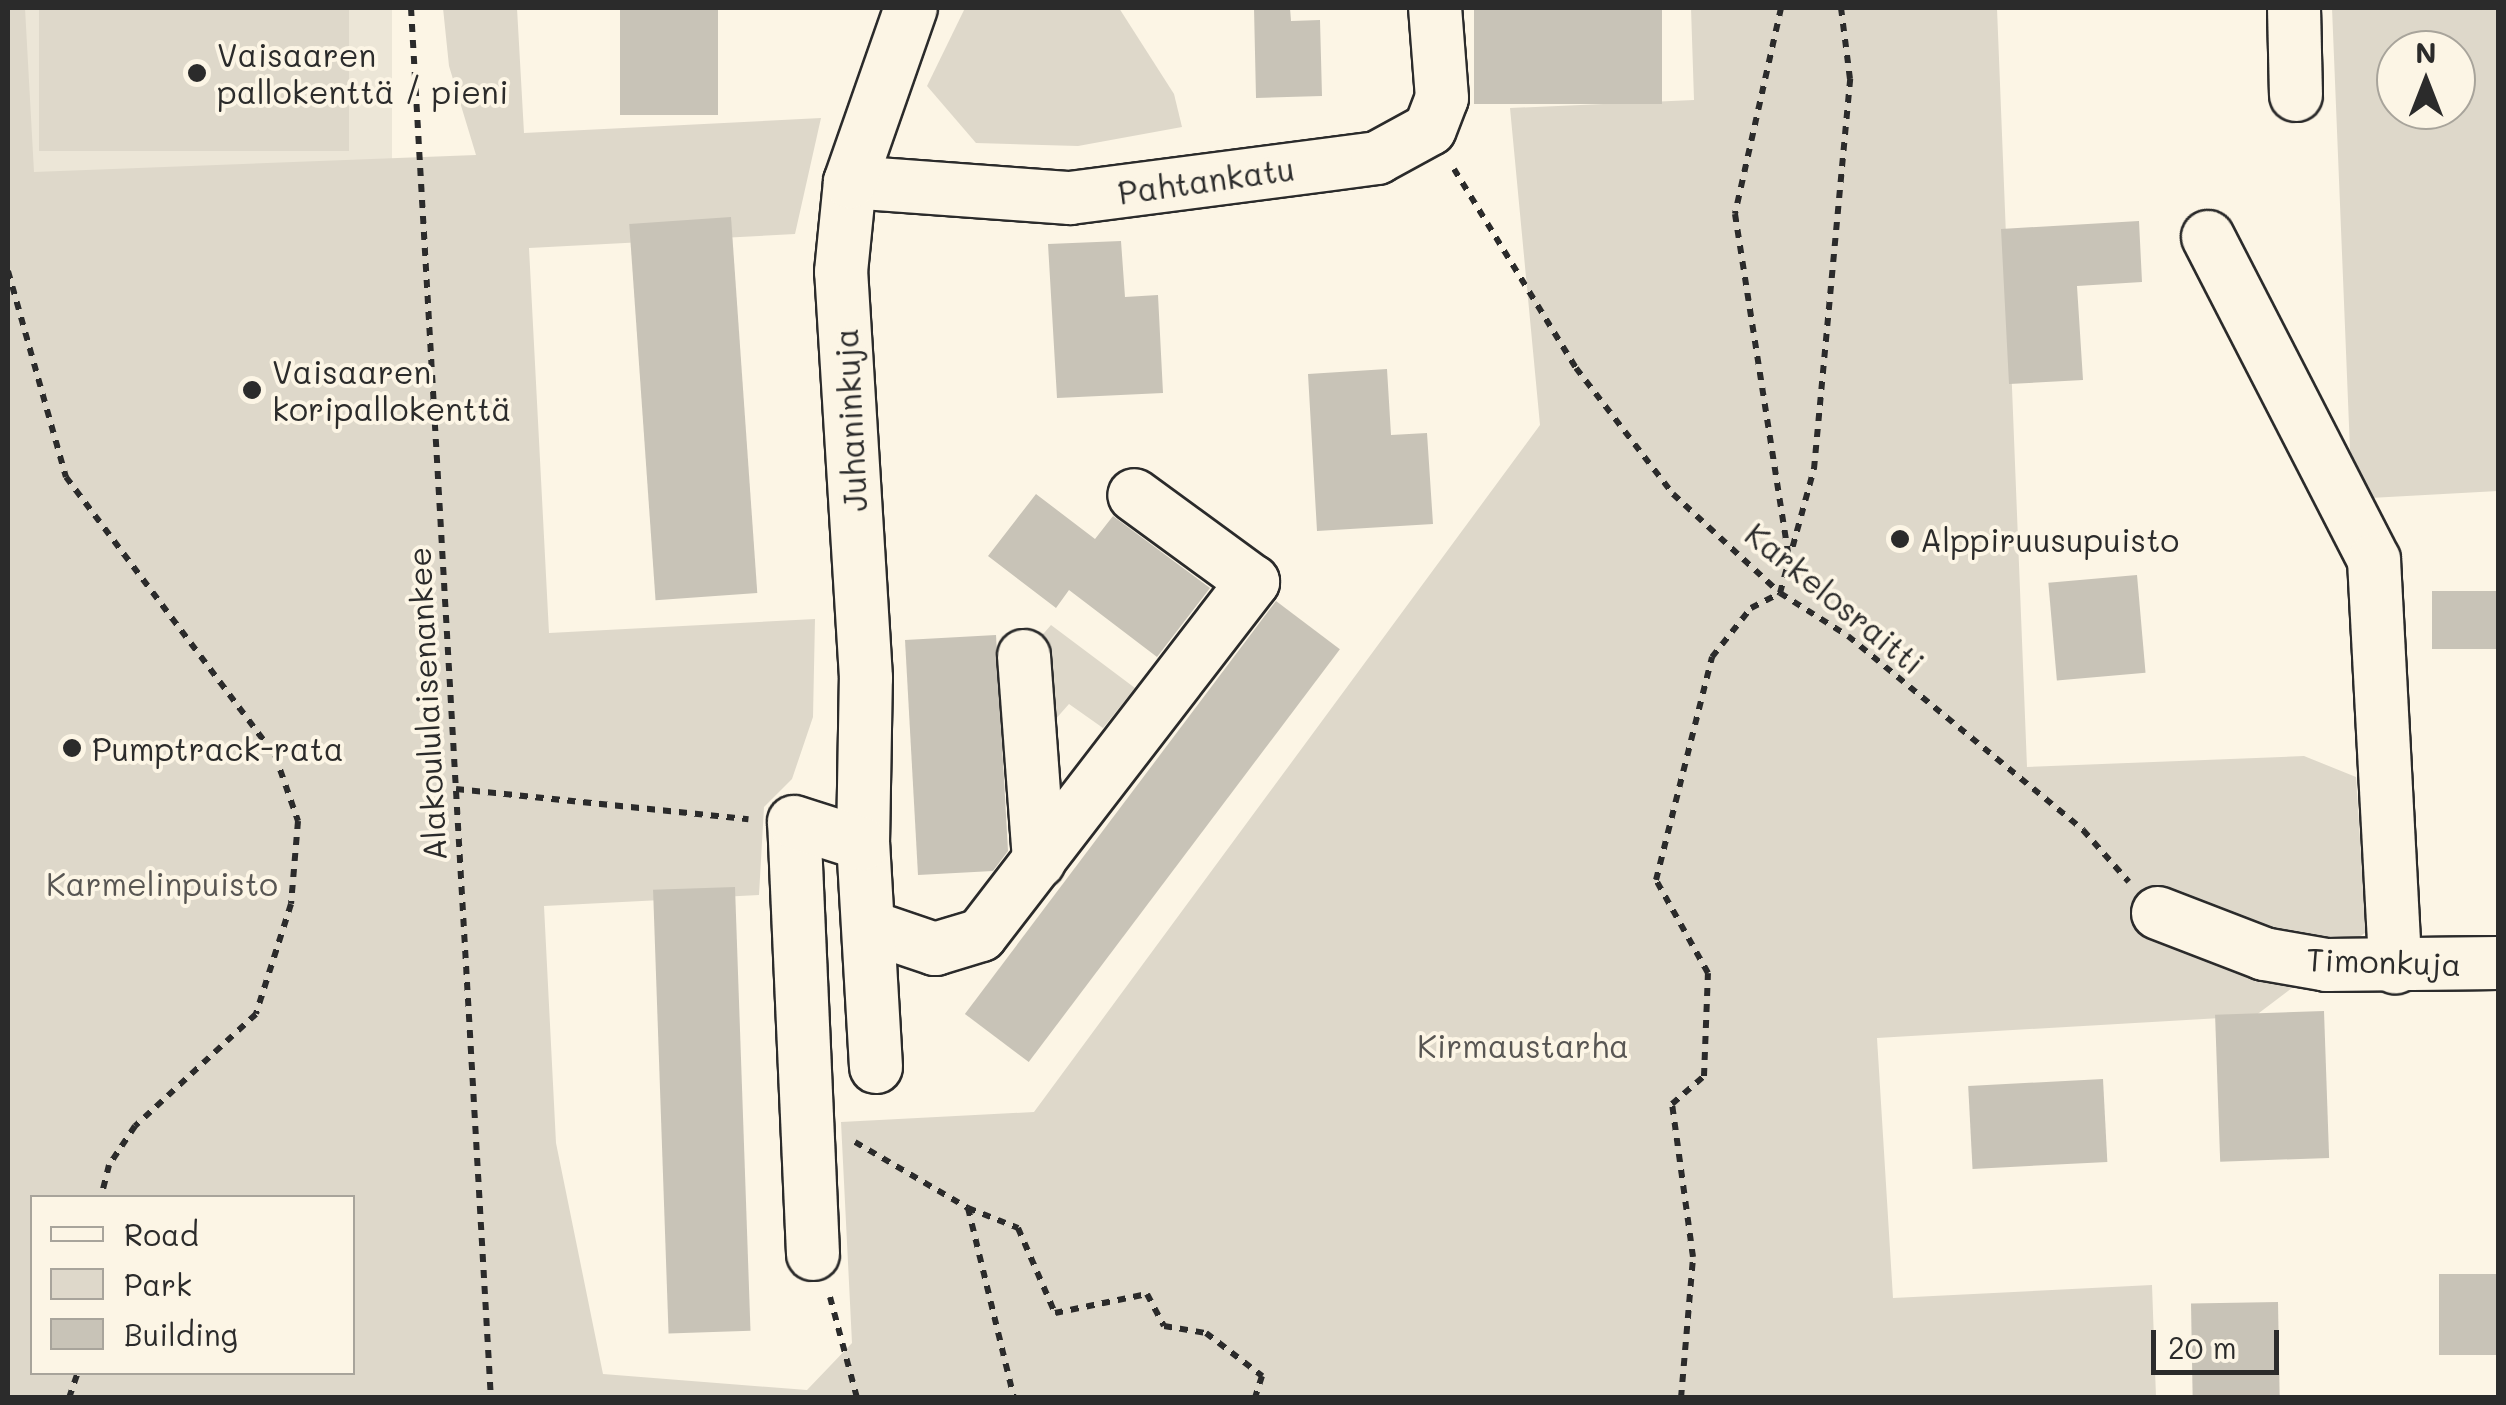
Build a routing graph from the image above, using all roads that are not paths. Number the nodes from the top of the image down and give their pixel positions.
1 (911, 8) edge
2 (1435, 8) edge
3 (2294, 8) edge
4 (2296, 95) dead end
5 (850, 182) junction
6 (2208, 237) dead end
7 (1134, 495) dead end
8 (1024, 656) dead end
9 (863, 844) junction
10 (1038, 860) junction
11 (2158, 914) road end
12 (870, 927) junction
13 (2498, 963) edge
14 (2395, 967) junction
15 (876, 1067) dead end
16 (813, 1254) road end

1 - 5 street, Juhaninkuja
2 - 5 street, Pahtankatu
3 - 4 street
5 - 9 street, Juhaninkuja
6 - 14 street
7 - 10 street
8 - 10 street
9 - 12 street, Juhaninkuja
9 - 16 street
10 - 12 street
11 - 14 street, Timonkuja
12 - 15 street, Juhaninkuja
13 - 14 street, Timonkuja

